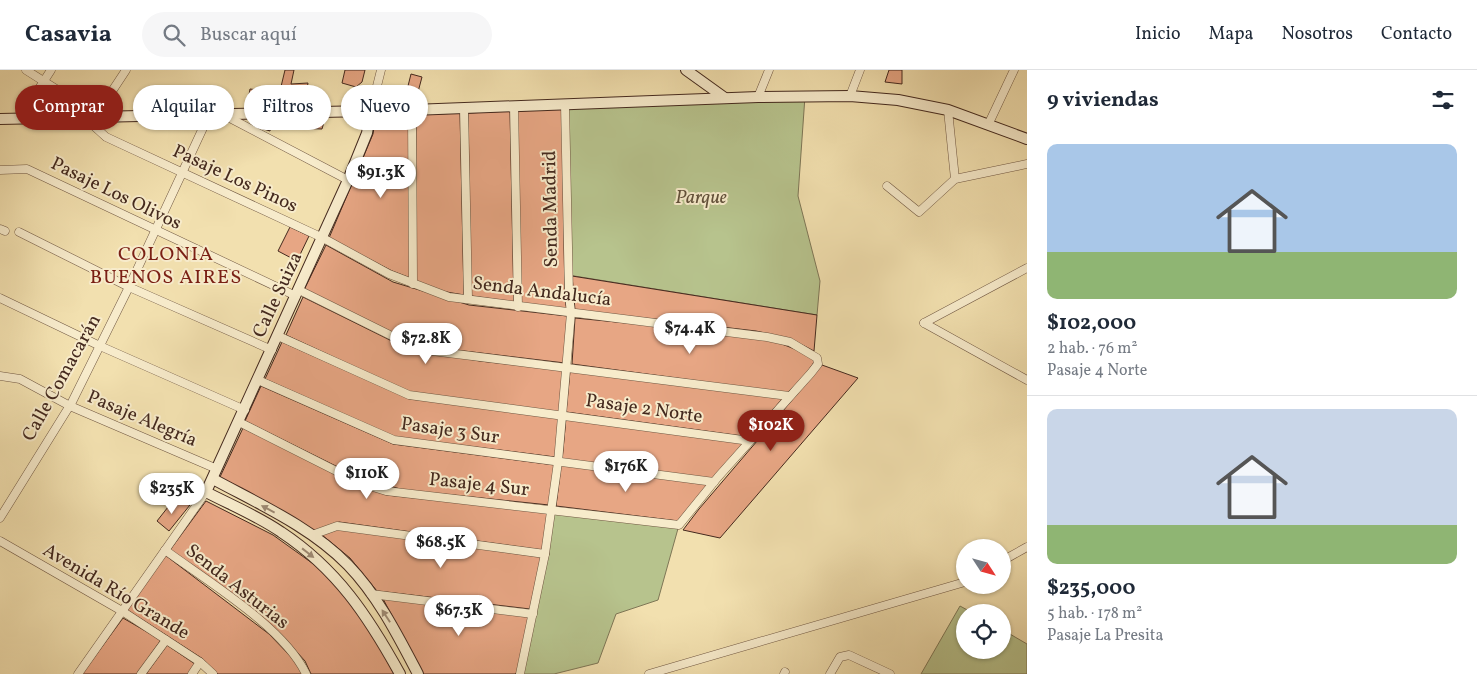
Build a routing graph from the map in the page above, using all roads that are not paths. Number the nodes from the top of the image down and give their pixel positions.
1 (26, 70) edge
2 (51, 70) edge
3 (126, 70) edge
4 (382, 70) edge
5 (686, 70) edge
6 (769, 70) edge
7 (860, 70) edge
8 (1014, 70) edge
9 (43, 81) junction
10 (41, 85) edge
11 (48, 85) edge
12 (115, 85) edge
13 (378, 85) edge
14 (850, 96) junction
15 (758, 97) junction
16 (725, 98) junction
17 (565, 104) junction
18 (514, 106) junction
19 (464, 108) junction
20 (428, 109) edge
21 (948, 110) junction
22 (341, 111) edge
23 (234, 114) edge
24 (15, 118) edge
25 (0, 119) edge
26 (234, 120) edge
27 (989, 124) junction
28 (101, 130) edge
29 (202, 130) edge
30 (368, 130) edge
31 (412, 130) edge
32 (1027, 140) edge
33 (1027, 164) edge
34 (0, 170) edge
35 (182, 172) junction
36 (955, 179) junction
37 (348, 180) junction
38 (887, 186) dead end
39 (155, 231) junction
40 (19, 232) dead end
41 (323, 238) junction
42 (1027, 268) edge
43 (413, 284) junction
44 (129, 287) junction
45 (298, 293) junction
46 (0, 298) edge
47 (468, 299) junction
48 (518, 306) junction
49 (571, 313) junction
50 (278, 336) junction
51 (100, 346) junction
52 (272, 350) junction
53 (568, 367) junction
54 (0, 376) edge
55 (258, 380) junction
56 (1027, 380) edge
57 (789, 396) junction
58 (70, 406) junction
59 (245, 410) junction
60 (562, 414) junction
61 (239, 422) junction
62 (750, 441) junction
63 (558, 462) junction
64 (215, 474) junction
65 (714, 482) junction
66 (206, 492) junction
67 (552, 509) junction
68 (0, 518) edge
69 (312, 535) junction
70 (0, 541) edge
71 (1027, 547) edge
72 (165, 550) junction
73 (545, 554) junction
74 (1011, 556) edge
75 (355, 573) junction
76 (341, 583) junction
77 (956, 585) edge
78 (371, 594) junction
79 (122, 611) junction
80 (533, 614) junction
81 (166, 640) junction
82 (200, 662) junction
83 (884, 673) edge
84 (78, 674) edge
85 (141, 674) edge
86 (192, 674) edge
87 (213, 674) edge
88 (306, 674) edge
89 (400, 674) edge
90 (418, 674) edge
91 (520, 674) edge
92 (649, 674) edge
93 (830, 674) edge

1 - 9 street, Pasaje Los Pinos
2 - 9 street
3 - 12 street
4 - 13 street
5 - 16 street
6 - 15 street
7 - 14 street
8 - 27 street
9 - 10 street
9 - 11 street, Pasaje Los Pinos
14 - 15 street
14 - 21 street
15 - 16 street
16 - 17 street
17 - 18 street
17 - 49 street, Senda Madrid
18 - 19 street
18 - 48 street
19 - 20 street
19 - 47 street
21 - 27 street
21 - 36 street
22 - 23 street
24 - 25 street
26 - 37 street
27 - 32 street
28 - 35 street, Pasaje Los Pinos
29 - 35 street, Calle Comacarán
30 - 37 street, Calle Suiza
31 - 43 street
33 - 36 street
34 - 39 street, Pasaje Los Olivos
35 - 39 street, Calle Comacarán
35 - 41 street, Pasaje Los Pinos
36 - 38 street
37 - 41 street, Calle Suiza
39 - 44 street, Calle Comacarán
39 - 45 street, Pasaje Los Olivos
40 - 44 street
41 - 43 street, Senda Andalucía
41 - 45 street, Calle Suiza
42 - 56 street
43 - 47 street, Senda Andalucía
44 - 51 street, Calle Comacarán
44 - 52 street
45 - 50 street, Calle Suiza
45 - 53 street, Pasaje Los Olivos
46 - 51 street
47 - 48 street, Senda Andalucía
48 - 49 street, Senda Andalucía
49 - 53 street, Senda Madrid
49 - 57 street, Senda Andalucía
50 - 52 street, Calle Suiza
50 - 60 street, Pasaje 2 Norte
51 - 58 street, Calle Comacarán
51 - 59 street
52 - 55 street, Calle Suiza
53 - 57 street, Pasaje Los Olivos
53 - 60 street, Senda Madrid
54 - 58 street, Pasaje Alegría
55 - 59 street, Calle Suiza
55 - 63 street, Pasaje 3 Sur
57 - 62 street
58 - 64 street, Pasaje Alegría
58 - 68 street, Calle Comacarán
59 - 61 street, Calle Suiza
60 - 62 street, Pasaje 2 Norte
60 - 63 street, Senda Madrid
61 - 64 street, Calle Suiza
61 - 67 street, Pasaje 4 Sur
62 - 65 street
63 - 65 street, Pasaje 3 Sur
63 - 67 street, Senda Madrid
64 - 66 street, Calle Suiza
69 -> 64 street
65 - 67 street, Pasaje 4 Sur
66 - 72 street
66 -> 76 street
67 - 73 street, Senda Madrid
69 - 73 street
69 - 75 street
70 - 79 street, Avenida Río Grande
71 - 74 street
72 - 79 street
72 - 88 street, Senda Asturias
73 - 80 street, Senda Madrid
75 - 76 street
75 - 78 street
76 - 89 street
77 - 92 street
78 - 80 street
90 -> 78 street
79 - 81 street, Avenida Río Grande
79 - 84 street
80 - 91 street, Senda Madrid
81 - 82 street, Avenida Río Grande
81 - 85 street
82 - 86 street
82 - 87 street, Avenida Río Grande
83 - 93 street

